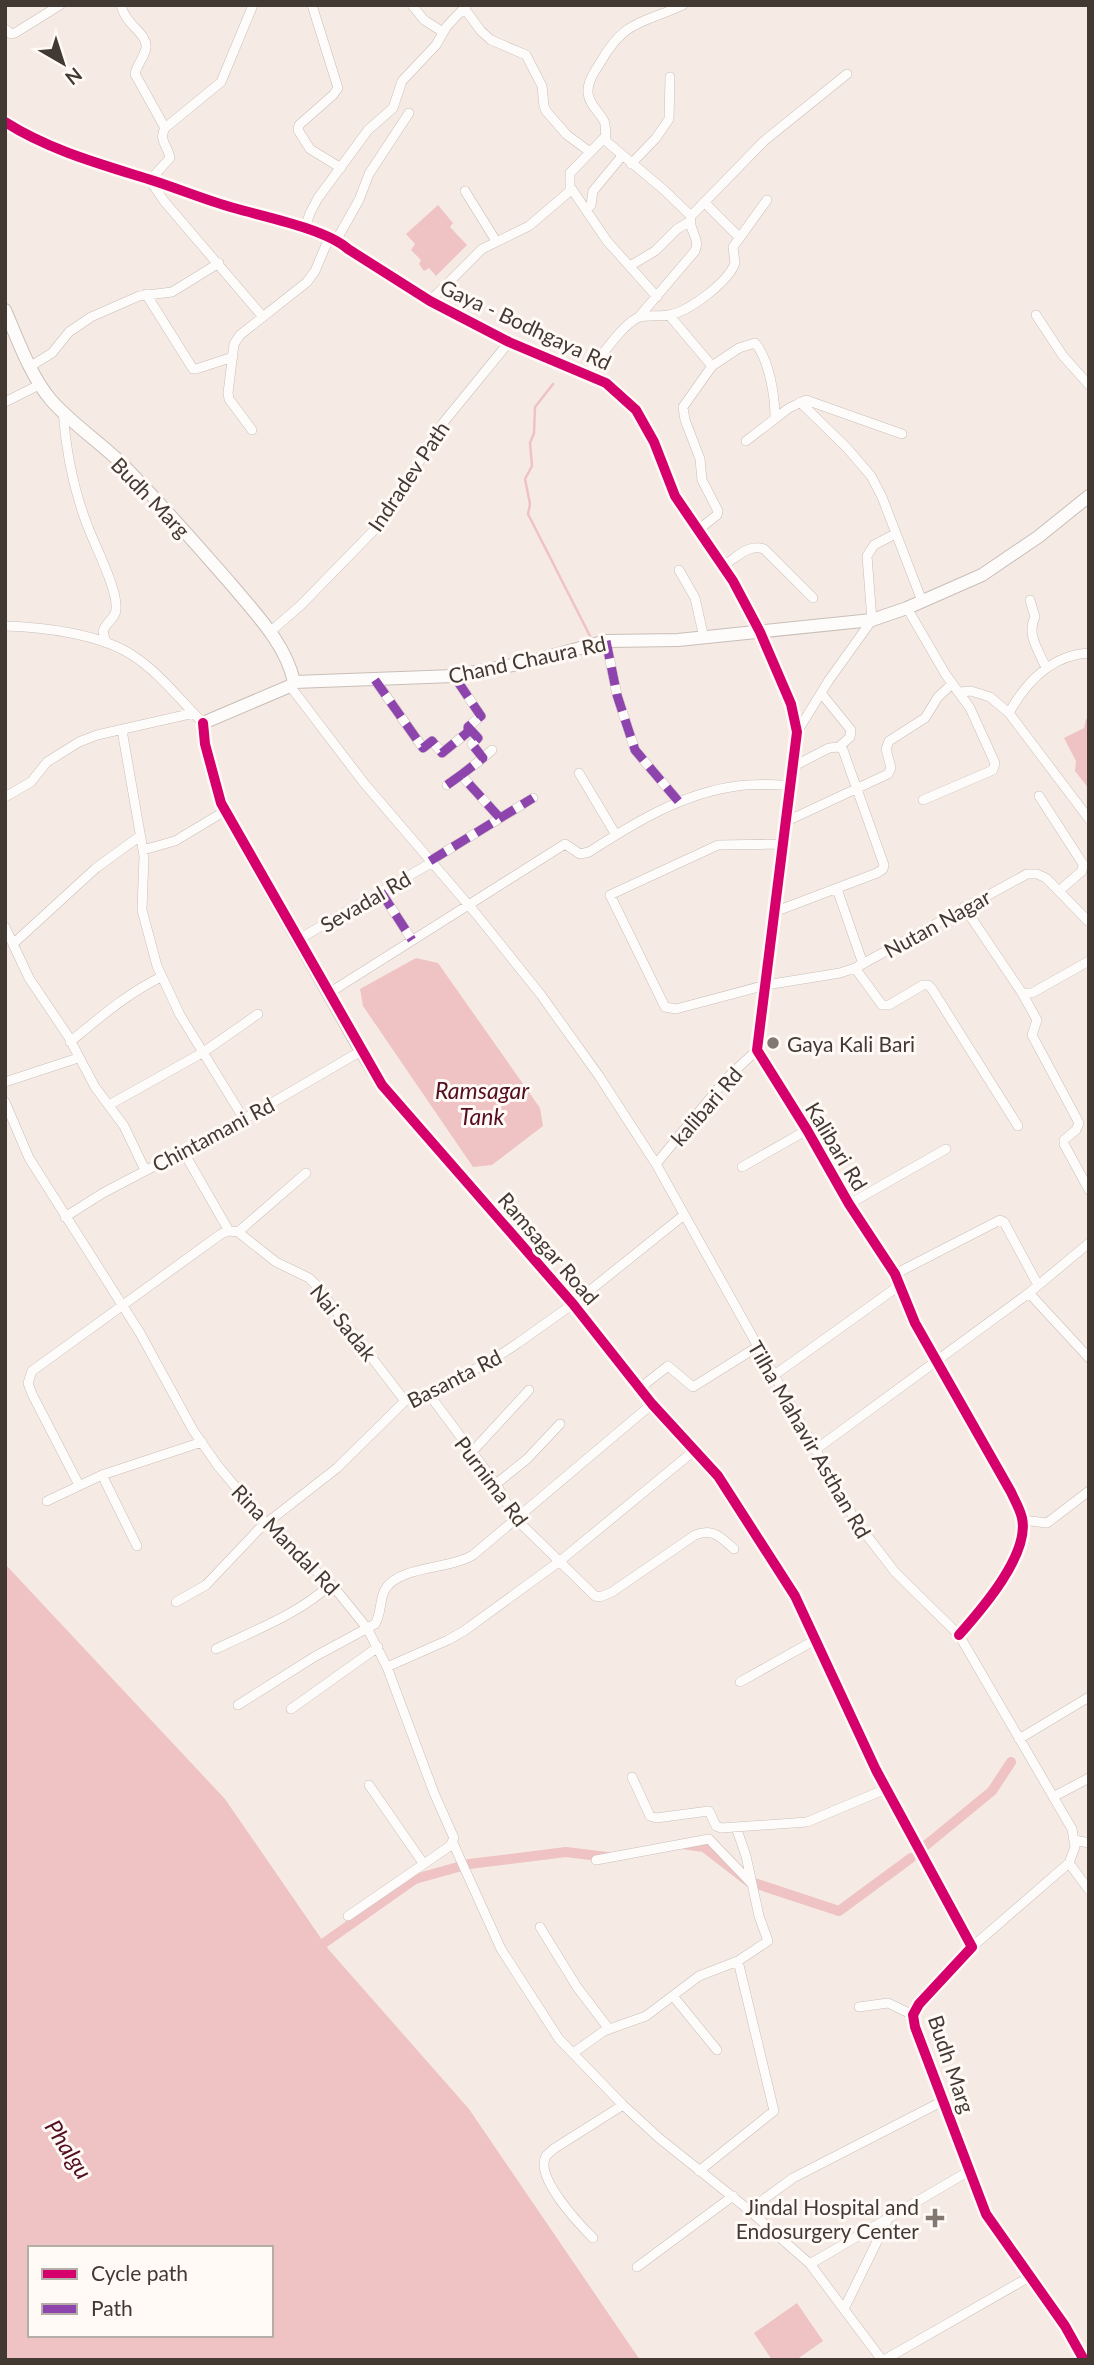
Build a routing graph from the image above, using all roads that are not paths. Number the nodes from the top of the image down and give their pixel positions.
1 (60, 5) edge
2 (121, 5) edge
3 (253, 5) edge
4 (312, 5) edge
5 (412, 5) edge
6 (683, 5) edge
7 (465, 7) edge
8 (5, 29) edge
9 (443, 32) junction
10 (847, 74) dead end
11 (670, 77) dead end
12 (409, 113) dead end
13 (5, 122) edge
14 (165, 128) junction
15 (605, 136) junction
16 (590, 152) junction
17 (622, 156) junction
18 (631, 164) junction
19 (341, 169) junction
20 (150, 180) junction
21 (572, 188) junction
22 (465, 191) dead end
23 (767, 200) dead end
24 (704, 202) junction
25 (586, 210) junction
26 (690, 219) junction
27 (305, 228) junction
28 (739, 237) junction
29 (333, 239) junction
30 (496, 241) junction
31 (219, 263) junction
32 (630, 266) junction
33 (146, 294) junction
34 (657, 297) junction
35 (430, 301) junction
36 (5, 310) edge
37 (669, 315) junction
38 (1036, 315) dead end
39 (263, 317) junction
40 (638, 318) junction
41 (509, 342) junction
42 (233, 357) junction
43 (31, 366) junction
44 (712, 366) junction
45 (587, 374) junction
46 (41, 384) junction
47 (1089, 385) edge
48 (5, 402) edge
49 (800, 402) junction
50 (62, 411) junction
51 (775, 417) junction
52 (252, 430) dead end
53 (902, 434) dead end
54 (746, 441) dead end
55 (1089, 496) edge
56 (698, 530) junction
57 (895, 534) junction
58 (723, 566) junction
59 (679, 570) dead end
60 (813, 598) dead end
61 (1030, 600) dead end
62 (922, 601) junction
63 (907, 608) junction
64 (872, 620) junction
65 (6, 623) edge
66 (270, 632) junction
67 (760, 632) junction
68 (704, 638) junction
69 (606, 641) junction
70 (106, 643) junction
71 (1089, 653) edge
72 (1046, 668) junction
73 (454, 676) junction
74 (375, 680) junction
75 (292, 684) junction
76 (952, 684) junction
77 (960, 692) junction
78 (821, 693) junction
79 (1009, 713) junction
80 (198, 718) junction
81 (468, 727) junction
82 (122, 730) junction
83 (797, 732) junction
84 (839, 747) junction
85 (492, 750) dead end
86 (483, 758) junction
87 (793, 766) junction
88 (579, 773) dead end
89 (461, 775) junction
90 (447, 785) dead end
91 (791, 785) junction
92 (858, 789) junction
93 (1039, 796) dead end
94 (5, 797) edge
95 (533, 797) dead end
96 (923, 800) dead end
97 (679, 802) junction
98 (225, 811) junction
99 (500, 818) junction
100 (1089, 819) edge
101 (787, 821) junction
102 (616, 835) junction
103 (140, 836) junction
104 (783, 844) junction
105 (143, 850) junction
106 (431, 862) junction
107 (837, 889) junction
108 (1059, 891) junction
109 (381, 892) junction
110 (468, 904) junction
111 (964, 907) junction
112 (774, 912) junction
113 (1089, 922) edge
114 (5, 927) edge
115 (299, 939) junction
116 (412, 940) junction
117 (13, 944) junction
118 (1089, 961) edge
119 (859, 966) junction
120 (161, 977) junction
121 (766, 985) junction
122 (329, 993) junction
123 (1022, 993) junction
124 (258, 1014) dead end
125 (70, 1042) junction
126 (757, 1050) junction
127 (361, 1051) junction
128 (202, 1053) junction
129 (78, 1058) junction
130 (5, 1082) edge
131 (5, 1102) edge
132 (109, 1105) junction
133 (244, 1119) junction
134 (1018, 1126) dead end
135 (807, 1130) junction
136 (947, 1149) dead end
137 (183, 1151) junction
138 (656, 1164) junction
139 (742, 1167) dead end
140 (145, 1170) junction
141 (306, 1173) dead end
142 (1087, 1184) edge
143 (849, 1204) junction
144 (684, 1215) junction
145 (65, 1217) junction
146 (234, 1231) junction
147 (1089, 1243) edge
148 (895, 1274) junction
149 (900, 1285) junction
150 (1038, 1285) junction
151 (1029, 1293) junction
152 (573, 1304) junction
153 (121, 1305) junction
154 (757, 1347) junction
155 (1089, 1358) edge
156 (937, 1362) junction
157 (773, 1376) junction
158 (640, 1388) junction
159 (529, 1390) dead end
160 (428, 1393) junction
161 (405, 1401) junction
162 (652, 1404) junction
163 (560, 1424) dead end
164 (202, 1442) junction
165 (695, 1450) junction
166 (815, 1450) junction
167 (471, 1453) junction
168 (102, 1475) junction
169 (496, 1484) junction
170 (79, 1485) junction
171 (1089, 1491) edge
172 (47, 1501) dead end
173 (515, 1518) junction
174 (1023, 1520) junction
175 (266, 1523) junction
176 (136, 1546) dead end
177 (734, 1549) dead end
178 (561, 1561) junction
179 (331, 1584) junction
180 (176, 1602) dead end
181 (367, 1628) junction
182 (959, 1635) junction
183 (815, 1640) junction
184 (378, 1647) junction
185 (216, 1649) dead end
186 (387, 1667) junction
187 (740, 1682) dead end
188 (1089, 1697) edge
189 (238, 1705) dead end
190 (291, 1709) dead end
191 (1019, 1739) junction
192 (632, 1777) dead end
193 (1089, 1778) edge
194 (369, 1784) dead end
195 (886, 1789) junction
196 (1054, 1797) junction
197 (736, 1827) junction
198 (1075, 1840) junction
199 (453, 1843) junction
200 (1089, 1843) edge
201 (596, 1860) dead end
202 (423, 1863) junction
203 (1069, 1863) junction
204 (753, 1885) junction
205 (1089, 1890) edge
206 (348, 1916) dead end
207 (540, 1927) dead end
208 (972, 1947) junction
209 (738, 1961) junction
210 (673, 1996) junction
211 (859, 2007) dead end
212 (913, 2015) junction
213 (610, 2029) junction
214 (717, 2050) dead end
215 (573, 2053) junction
216 (943, 2101) junction
217 (623, 2105) junction
218 (699, 2171) junction
219 (970, 2171) junction
220 (733, 2196) junction
221 (749, 2210) junction
222 (890, 2217) junction
223 (593, 2238) dead end
224 (810, 2264) junction
225 (637, 2267) dead end
226 (1031, 2276) junction
227 (844, 2309) junction
228 (883, 2360) edge
229 (1084, 2360) edge

1 - 8 street
2 - 14 street
3 - 14 street
4 - 19 street
5 - 9 street
6 - 15 street
7 - 9 street
7 - 16 street
9 - 19 street
10 - 24 street
11 - 18 street
12 - 29 street
13 - 20 street, Gaya - Bodhgaya Rd
14 - 20 street
15 - 16 street
15 - 17 street
16 - 21 street
17 - 18 street
17 - 25 street
18 - 26 street
19 - 27 street
20 - 27 street, Gaya - Bodhgaya Rd
20 - 31 street
21 - 25 street
21 - 30 street
22 - 30 street
23 - 28 street
24 - 26 street
24 - 28 street
25 - 32 street
26 - 32 street
26 - 34 street
27 - 29 street, Gaya - Bodhgaya Rd
28 - 37 street
29 - 35 street, Gaya - Bodhgaya Rd
29 - 39 street
30 - 35 street
31 - 33 street
31 - 39 street
32 - 34 street
33 - 42 street
33 - 43 street
34 - 40 street
35 - 41 street, Gaya - Bodhgaya Rd
36 - 43 street, Budh Marg
37 - 40 street
37 - 44 street
38 - 47 street
39 - 42 street
40 - 45 street
41 - 45 street, Gaya - Bodhgaya Rd
41 - 66 street, Indradev Path
42 - 52 street
43 - 46 street, Budh Marg
44 - 51 street
44 - 56 street
45 - 56 street, Gaya - Bodhgaya Rd
46 - 48 street
46 - 50 street, Budh Marg
49 - 51 street
49 - 53 street
49 - 57 street
50 - 66 street, Budh Marg
50 - 70 street
51 - 54 street
55 - 62 street
56 - 58 street, Gaya - Bodhgaya Rd
57 - 62 street
57 - 64 street
58 - 60 street
58 - 67 street, Gaya - Bodhgaya Rd
59 - 68 street
61 - 72 street
62 - 63 street
63 - 64 street
63 - 76 street
64 - 67 street
64 - 78 street
65 - 70 street
66 - 75 street, Budh Marg
67 - 68 street, Chand Chaura Rd
67 - 83 street, Kalibari Rd
68 - 69 street, Chand Chaura Rd
69 - 73 street, Chand Chaura Rd
69 - 97 street
70 - 80 street
71 - 72 street
72 - 79 street
73 - 74 street, Chand Chaura Rd
73 - 81 street
74 - 75 street, Chand Chaura Rd
74 - 81 street
75 - 80 street
75 - 106 street, Tilha Mahavir Asthan Rd
76 - 77 street
76 - 92 street
77 - 79 street
77 - 96 street
78 - 83 street
78 - 84 street
79 - 100 street
80 - 82 street
80 - 98 street, Ramsagar Road
81 - 86 street
82 - 94 street
82 - 103 street
83 - 87 street, Kalibari Rd
84 - 87 street
84 - 92 street
85 - 86 street
86 - 89 street
87 - 91 street, Kalibari Rd
88 - 102 street
89 - 90 street
89 - 99 street
91 - 97 street
91 - 101 street, Kalibari Rd
92 - 101 street
92 - 107 street
93 - 108 street
95 - 99 street, Sevadal Rd
97 - 102 street
98 - 105 street
98 - 115 street, Ramsagar Road
99 - 106 street, Sevadal Rd
101 - 104 street, Kalibari Rd
102 - 110 street
103 - 105 street
103 - 117 street
104 - 112 street, Kalibari Rd
104 - 121 street, Nutan Nagar
105 - 120 street
106 - 109 street, Sevadal Rd
106 - 110 street, Tilha Mahavir Asthan Rd
107 - 112 street
107 - 119 street
108 - 111 street, Nutan Nagar
108 - 113 street, Nutan Nagar
109 - 115 street, Sevadal Rd
109 - 116 street
110 - 116 street
110 - 138 street, Tilha Mahavir Asthan Rd
111 - 119 street, Nutan Nagar
111 - 123 street
112 - 121 street, Kalibari Rd
114 - 117 street
115 - 122 street, Ramsagar Road
116 - 122 street
117 - 125 street
118 - 123 street
119 - 121 street, Nutan Nagar
119 - 134 street
120 - 125 street
120 - 128 street
121 - 126 street, Kalibari Rd
122 - 127 street, Ramsagar Road
123 - 142 street
124 - 128 street
125 - 129 street
126 - 135 street, Kalibari Rd
126 - 138 street, kalibari Rd
127 - 133 street, Chintamani Rd
127 - 152 street, Ramsagar Road
128 - 132 street
128 - 133 street
129 - 130 street
129 - 132 street
131 - 145 street, Rina Mandal Rd
132 - 140 street
133 - 137 street, Chintamani Rd
135 - 139 street
135 - 143 street, Kalibari Rd
136 - 143 street
137 - 140 street, Chintamani Rd
137 - 146 street, Nai Sadak
138 - 144 street, Tilha Mahavir Asthan Rd
140 - 145 street, Chintamani Rd
141 - 146 street
143 - 148 street, Kalibari Rd
144 - 152 street, Basanta Rd
144 - 154 street, Tilha Mahavir Asthan Rd
145 - 153 street, Rina Mandal Rd
146 - 153 street
146 - 161 street, Nai Sadak
147 - 150 street
148 - 149 street, Kalibari Rd
148 - 150 street
149 - 156 street, Kalibari Rd
149 - 157 street
150 - 151 street
151 - 155 street
151 - 156 street
152 - 158 street, Ramsagar Road
152 - 160 street, Basanta Rd
153 - 164 street, Rina Mandal Rd
153 - 170 street
154 - 157 street, Tilha Mahavir Asthan Rd
154 - 158 street
156 - 166 street
156 - 174 street, Kalibari Rd
157 - 166 street, Tilha Mahavir Asthan Rd
158 - 162 street, Ramsagar Road
159 - 167 street
160 - 161 street, Basanta Rd
160 - 167 street, Purnima Rd
161 - 175 street, Basanta Rd
162 - 165 street, Ramsagar Road
162 - 173 street
163 - 169 street
164 - 168 street
164 - 175 street, Rina Mandal Rd
165 - 178 street
165 - 183 street, Ramsagar Road
166 - 182 street, Tilha Mahavir Asthan Rd
167 - 169 street, Purnima Rd
168 - 170 street
168 - 176 street
169 - 173 street, Purnima Rd
170 - 172 street
171 - 174 street
173 - 178 street, Purnima Rd
173 - 181 street
174 - 182 street
175 - 179 street, Rina Mandal Rd
175 - 180 street, Basanta Rd
177 - 178 street, Purnima Rd
178 - 186 street
179 - 181 street, Rina Mandal Rd
179 - 185 street
181 - 184 street, Rina Mandal Rd
181 - 189 street
182 - 191 street, Tilha Mahavir Asthan Rd
183 - 187 street
183 - 195 street, Ramsagar Road
184 - 186 street, Rina Mandal Rd
184 - 190 street
186 - 199 street, Rina Mandal Rd
188 - 191 street
191 - 196 street, Tilha Mahavir Asthan Rd
192 - 197 street
193 - 196 street
194 - 202 street
195 - 197 street
195 - 208 street
196 - 198 street, Tilha Mahavir Asthan Rd
197 - 204 street
198 - 200 street
198 - 203 street
199 - 202 street
199 - 215 street, Rina Mandal Rd
201 - 204 street
202 - 206 street
203 - 205 street
203 - 208 street
204 - 209 street
207 - 213 street
208 - 212 street, Budh Marg
209 - 210 street
209 - 218 street
210 - 213 street
210 - 214 street
211 - 212 street
212 - 216 street, Budh Marg
213 - 215 street
215 - 217 street, Rina Mandal Rd
216 - 219 street, Budh Marg
216 - 221 street
217 - 218 street, Rina Mandal Rd
217 - 223 street
218 - 220 street, Rina Mandal Rd
219 - 222 street
219 - 226 street, Budh Marg
220 - 221 street, Rina Mandal Rd
220 - 225 street
221 - 224 street, Rina Mandal Rd
222 - 224 street
222 - 227 street
224 - 227 street, Rina Mandal Rd
226 - 228 street
226 - 229 street, Budh Marg
227 - 228 street, Rina Mandal Rd

